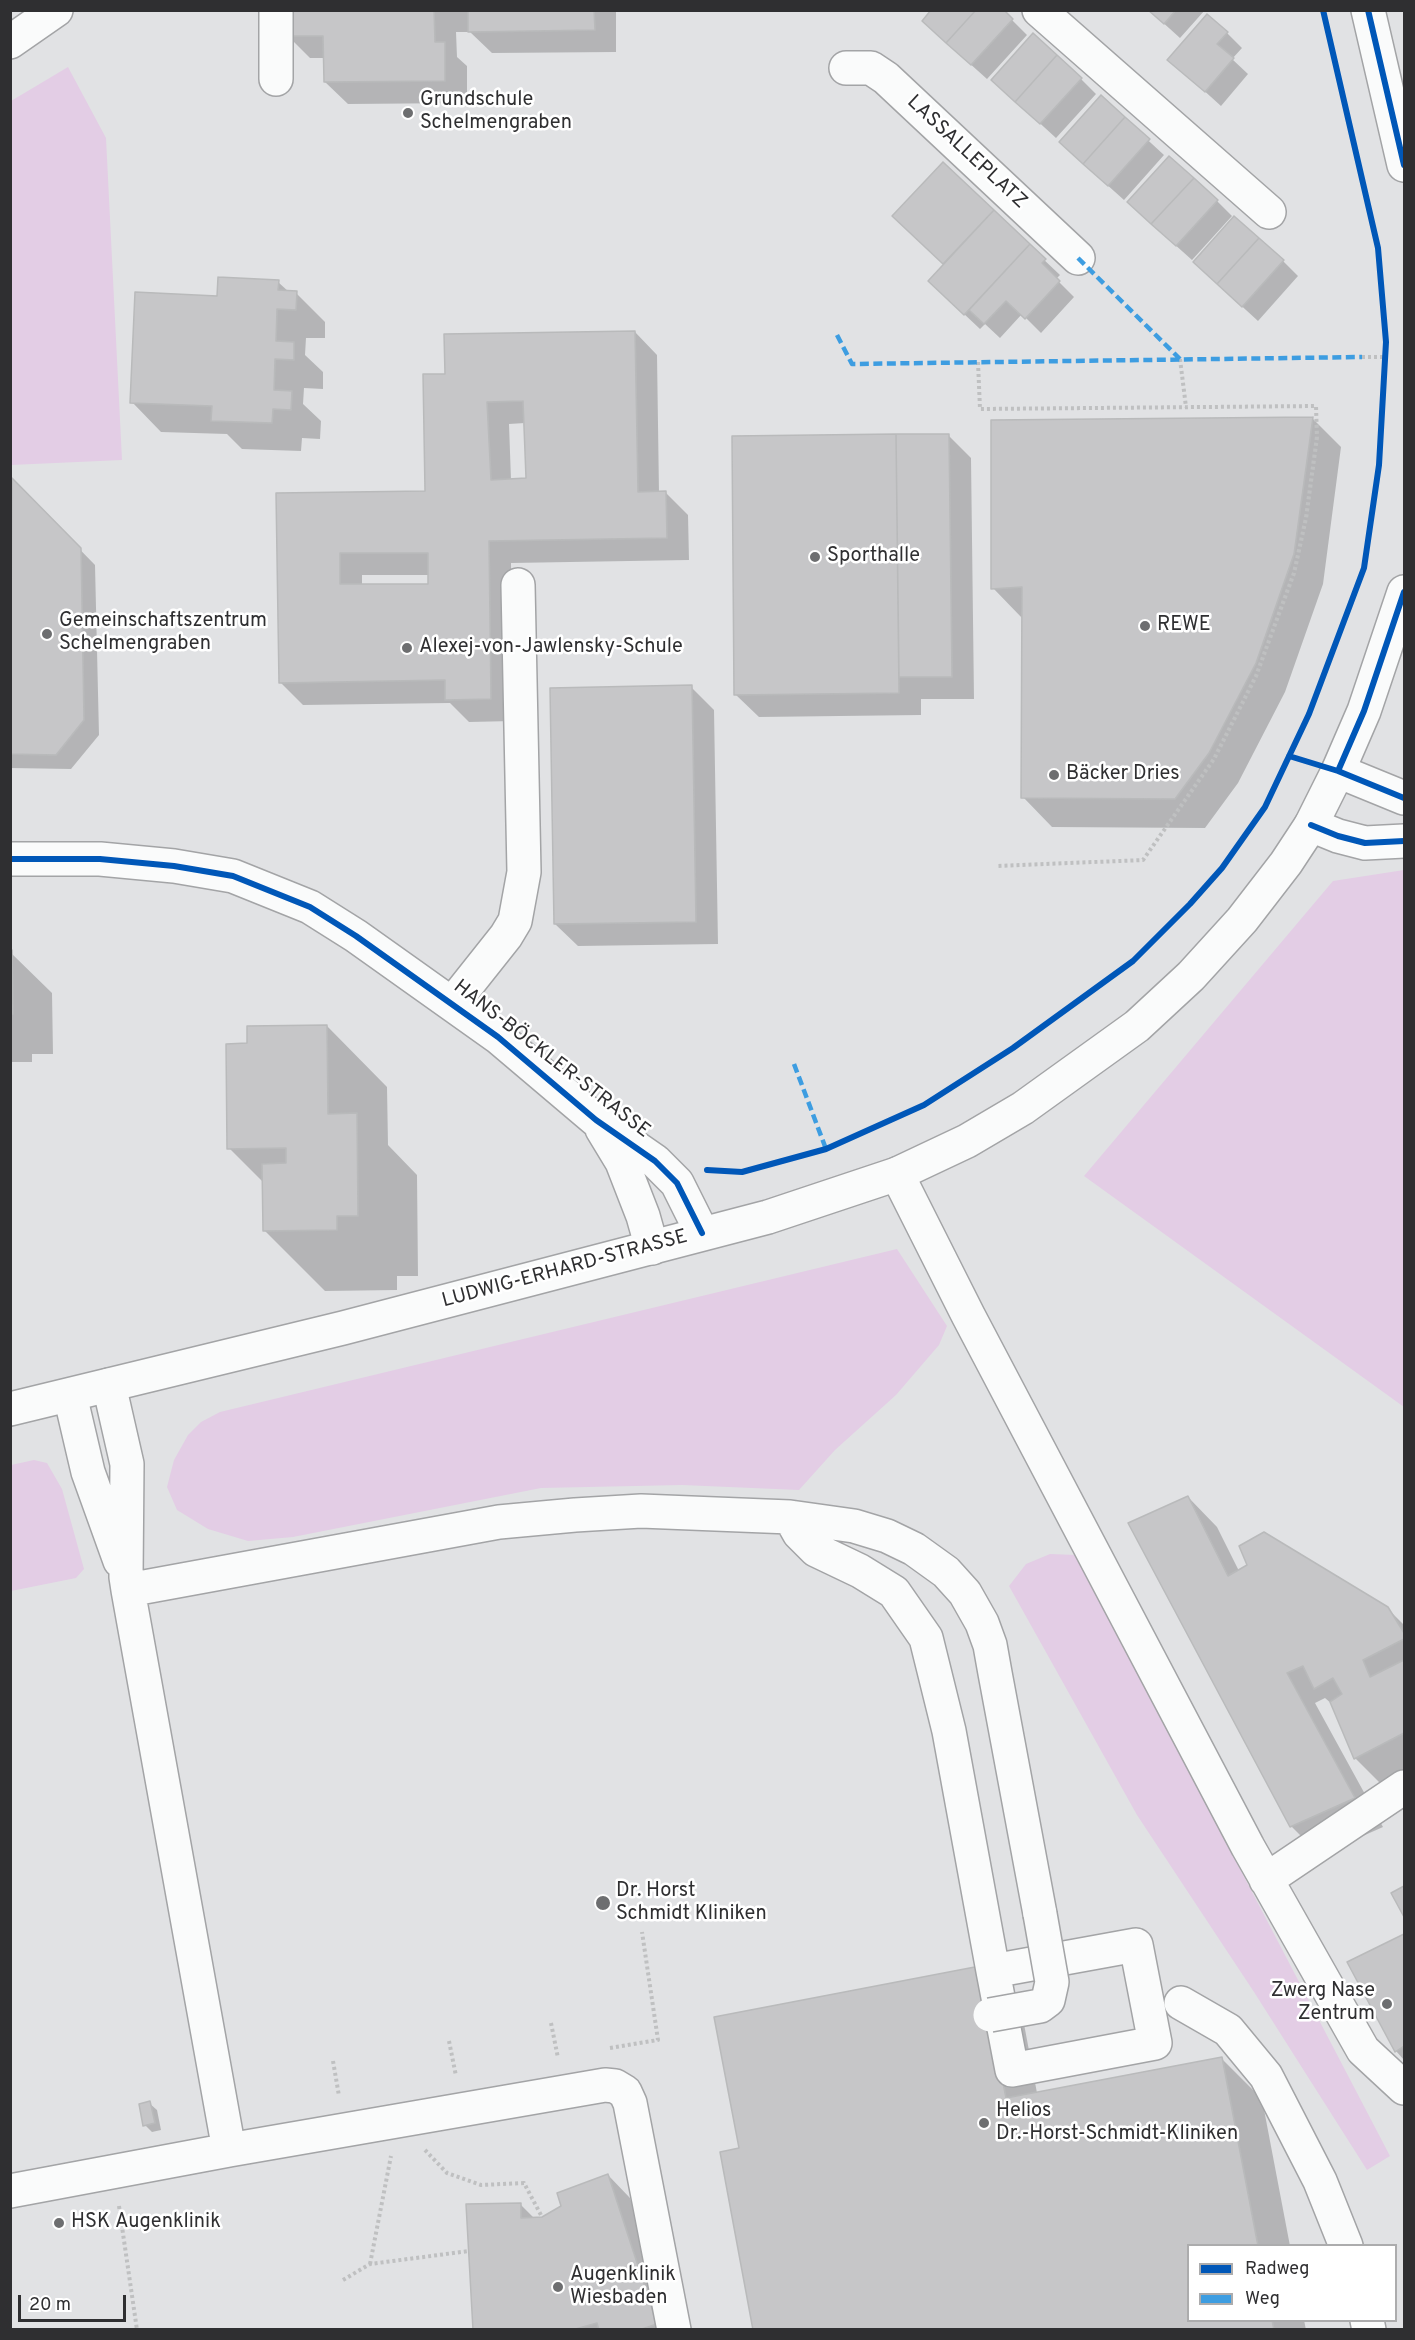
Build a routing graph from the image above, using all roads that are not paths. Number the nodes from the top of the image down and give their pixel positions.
1 (56, 10) edge
2 (276, 10) edge
3 (1039, 10) edge
4 (1368, 10) edge
5 (10, 42) edge
6 (846, 68) dead end
7 (276, 79) dead end
8 (1404, 165) edge
9 (1269, 212) dead end
10 (1078, 258) dead end
11 (518, 585) dead end
12 (1404, 592) edge
13 (1338, 771) junction
14 (1404, 798) edge
15 (1311, 825) junction
16 (1404, 841) edge
17 (10, 859) edge
18 (452, 1004) junction
19 (596, 1120) junction
20 (897, 1174) junction
21 (702, 1233) junction
22 (652, 1248) junction
23 (108, 1385) junction
24 (70, 1395) junction
25 (10, 1409) edge
26 (790, 1517) junction
27 (127, 1583) junction
28 (1404, 1787) edge
29 (1266, 1880) junction
30 (993, 1971) junction
31 (1181, 2002) dead end
32 (990, 2015) dead end
33 (1404, 2088) edge
34 (230, 2151) junction
35 (10, 2191) edge
36 (1345, 2244) edge
37 (674, 2330) edge

1 - 5 main road
2 - 7 main road
3 - 9 main road
4 - 8 main road
6 - 10 main road, LASSALLEPLATZ
11 - 18 main road
12 - 13 main road, LUDWIG-ERHARD-STRASSE
13 - 14 main road
13 - 15 main road, LUDWIG-ERHARD-STRASSE
15 - 16 main road
15 - 20 main road, LUDWIG-ERHARD-STRASSE
17 - 18 main road, HANS-BÖCKLER-STRASSE
18 - 19 main road, HANS-BÖCKLER-STRASSE
19 - 21 main road, HANS-BÖCKLER-STRASSE
19 - 22 main road, HANS-BÖCKLER-STRASSE
20 - 21 main road, LUDWIG-ERHARD-STRASSE
20 - 29 main road
21 - 22 main road, LUDWIG-ERHARD-STRASSE
22 - 23 main road, LUDWIG-ERHARD-STRASSE
23 - 24 main road, LUDWIG-ERHARD-STRASSE
23 - 27 main road
24 - 25 main road, LUDWIG-ERHARD-STRASSE
24 - 27 main road
26 - 27 main road
26 - 30 main road
26 - 32 main road, bridge
27 - 34 main road
28 - 29 main road
29 - 33 main road
30 - 30 main road
31 - 36 main road
34 - 35 main road
34 - 37 main road

